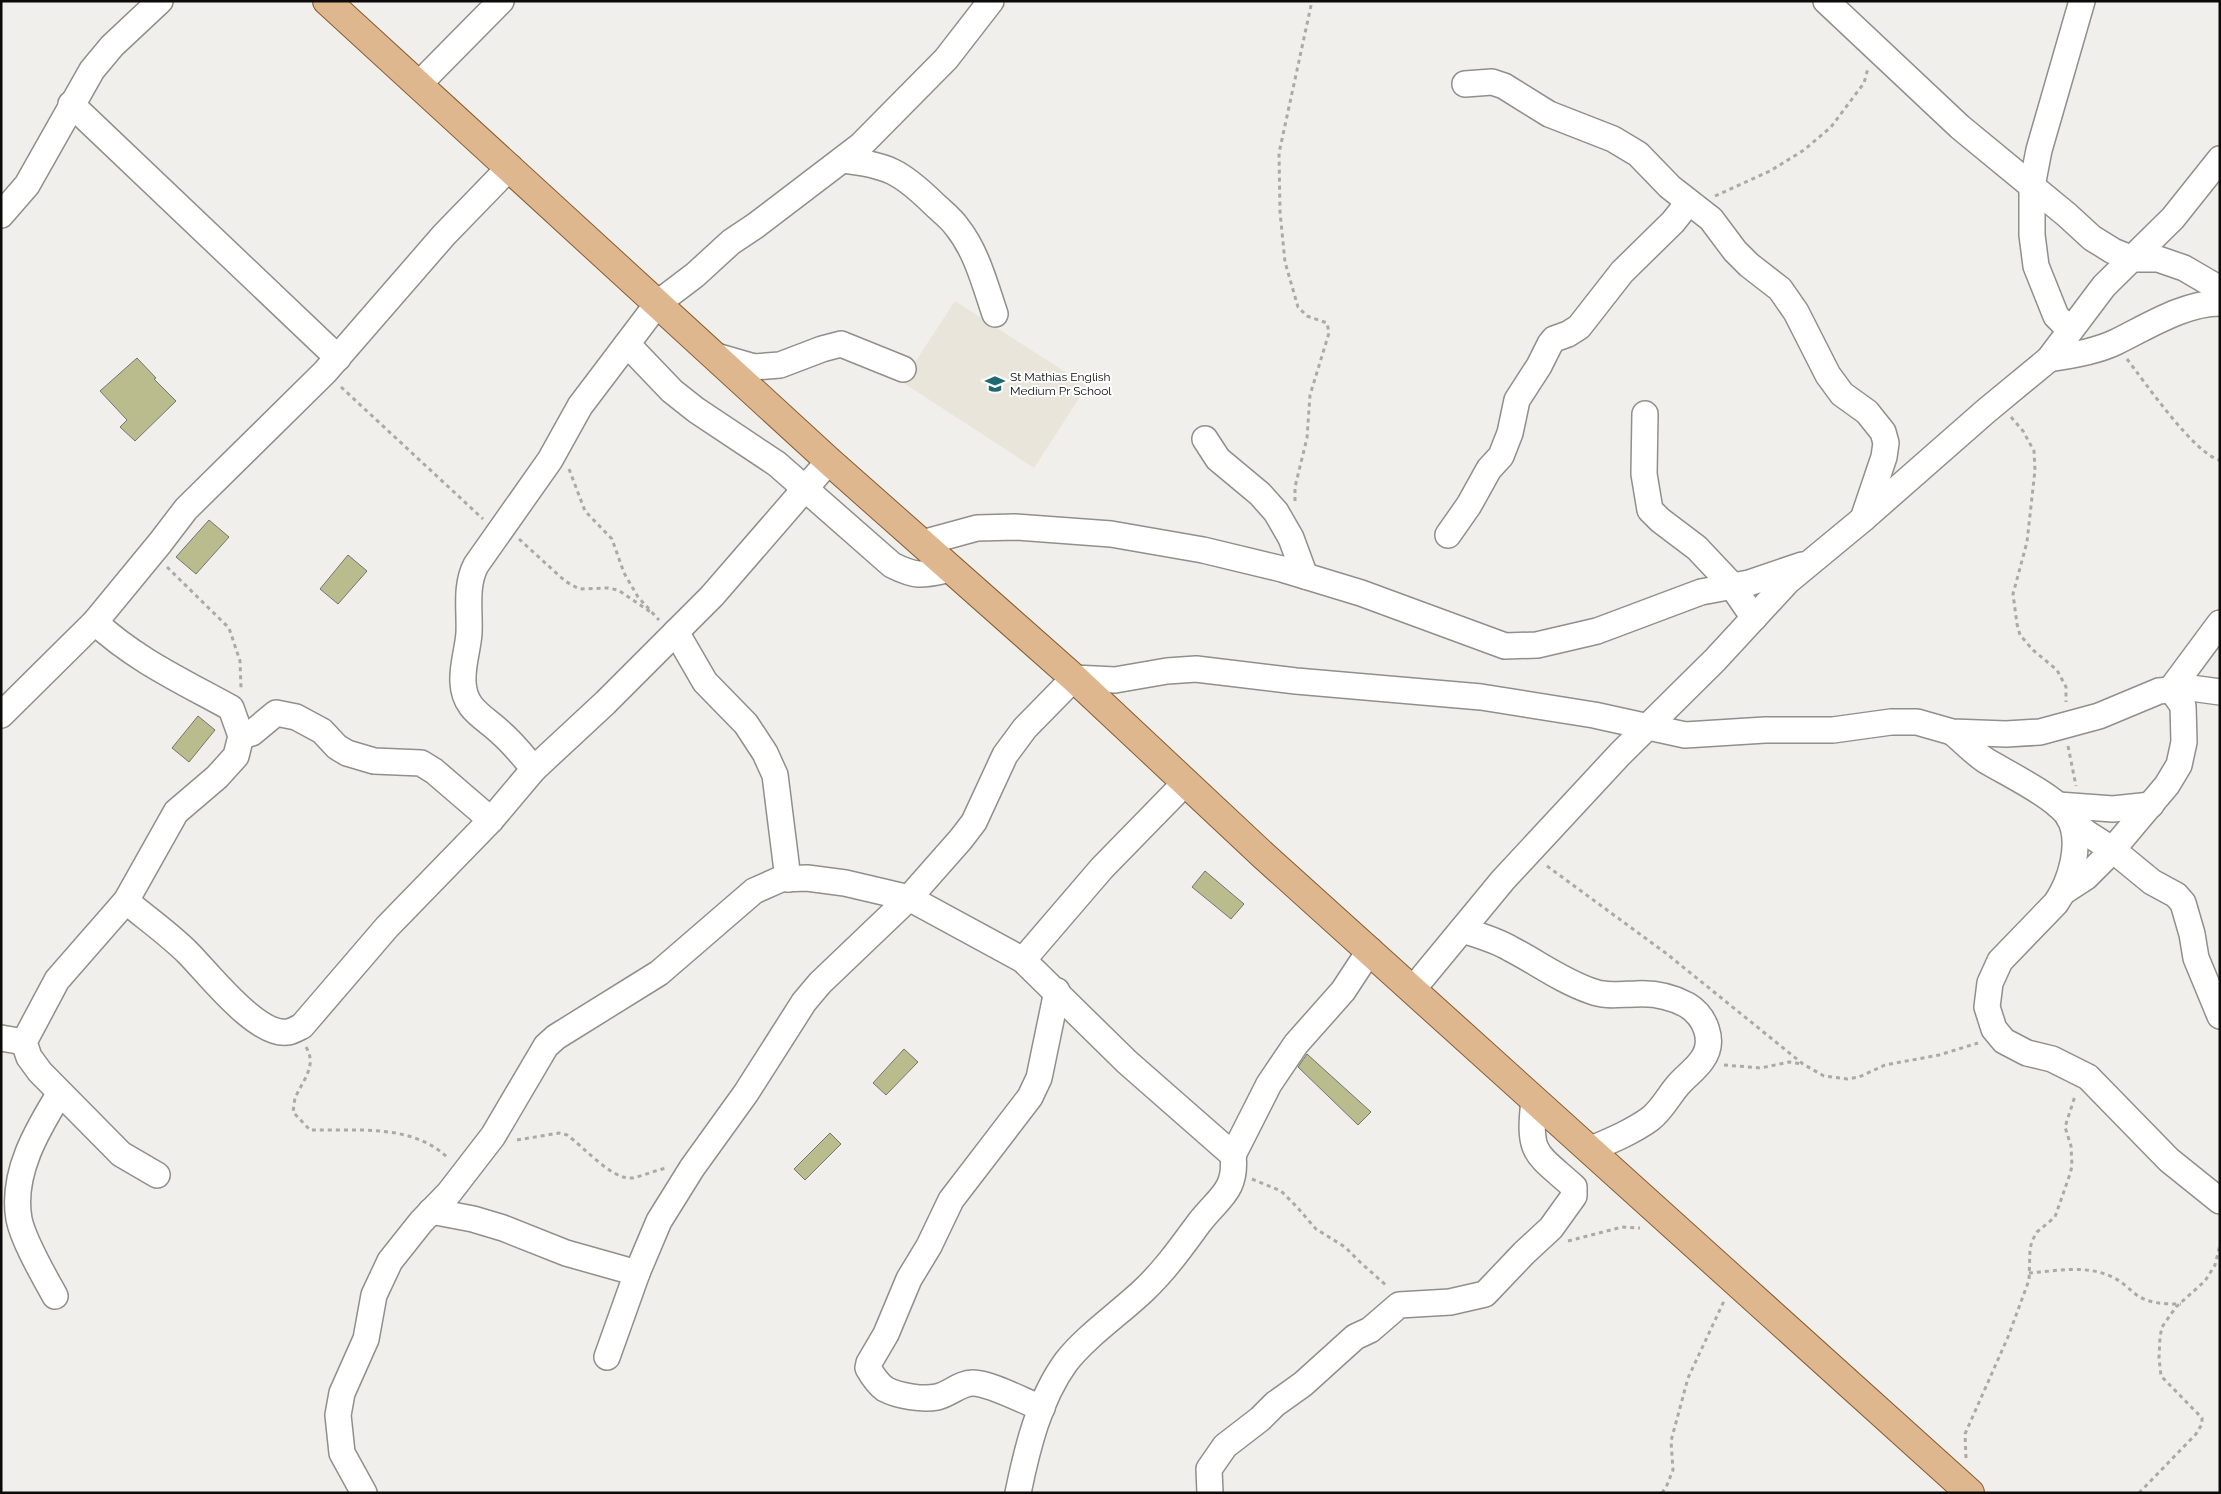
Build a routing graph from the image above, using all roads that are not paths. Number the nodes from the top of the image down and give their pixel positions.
1 (160, 1) edge
2 (327, 1) edge
3 (502, 1) edge
4 (992, 1) edge
5 (2082, 1) edge
6 (1831, 4) edge
7 (419, 84) junction
8 (1465, 84) dead end
9 (71, 104) junction
10 (843, 160) junction
11 (2220, 160) edge
12 (510, 167) junction
13 (2032, 186) junction
14 (1691, 204) junction
15 (1, 215) edge
16 (2133, 259) junction
17 (2220, 289) edge
18 (658, 303) junction
19 (2220, 303) edge
20 (995, 314) dead end
21 (2070, 330) junction
22 (627, 344) junction
23 (716, 356) junction
24 (2049, 359) junction
25 (332, 365) junction
26 (903, 369) dead end
27 (1645, 414) dead end
28 (1205, 439) dead end
29 (829, 461) junction
30 (805, 489) junction
31 (1863, 519) junction
32 (1448, 535) dead end
33 (922, 543) junction
34 (1811, 562) junction
35 (951, 569) junction
36 (1305, 576) junction
37 (1731, 585) junction
38 (1754, 618) junction
39 (95, 622) junction
40 (2220, 623) edge
41 (675, 633) junction
42 (1074, 678) junction
43 (2171, 689) junction
44 (2220, 692) edge
45 (1, 715) edge
46 (1648, 728) junction
47 (1952, 732) junction
48 (241, 736) junction
49 (534, 769) junction
50 (1186, 782) junction
51 (2151, 805) junction
52 (2069, 810) junction
53 (491, 820) junction
54 (2113, 850) junction
55 (788, 879) junction
56 (2063, 892) junction
57 (909, 898) junction
58 (126, 901) junction
59 (1462, 930) junction
60 (1370, 950) junction
61 (1023, 960) junction
62 (1413, 989) junction
63 (1057, 991) junction
64 (2220, 1016) edge
65 (13, 1040) edge
66 (60, 1093) junction
67 (1534, 1100) junction
68 (1589, 1150) junction
69 (1234, 1162) junction
70 (157, 1175) dead end
71 (2220, 1201) edge
72 (431, 1212) junction
73 (637, 1273) junction
74 (55, 1296) dead end
75 (607, 1357) dead end
76 (1042, 1408) junction
77 (1967, 1490) edge
78 (364, 1493) edge
79 (1018, 1493) edge
80 (1210, 1493) edge

1 - 9 street
2 - 7 main road
3 - 7 street
4 - 10 street
5 - 13 street
6 - 13 street
7 - 12 main road
8 - 14 street
9 - 15 street
9 - 25 street
10 - 18 street
10 - 20 street
11 - 16 street
12 - 18 main road
12 - 25 street
13 - 16 street
13 - 21 street
14 - 31 street
14 - 32 street
16 - 17 street
16 - 21 street
18 - 22 street
18 - 23 main road
19 - 24 street
21 - 24 street
22 - 30 street
22 - 49 street
23 - 26 street
23 - 29 main road
24 - 31 street
25 - 39 street
27 - 37 street
28 - 36 street
29 - 30 street
29 - 33 main road
30 - 35 street
30 - 41 street
31 - 34 street
33 - 35 main road
33 - 36 street
34 - 37 street
34 - 38 street
35 - 42 main road
36 - 37 street
37 - 38 street
38 - 46 street
39 - 45 street
39 - 48 street
40 - 43 street
41 - 49 street
41 - 55 street
42 - 46 street
42 - 50 main road
42 - 57 street
43 - 44 street
43 - 47 street
43 - 51 street
46 - 47 street
46 - 59 street
47 - 52 street
48 - 53 street
48 - 58 street
49 - 53 street
50 - 60 main road
50 - 61 street
51 - 52 street
51 - 54 street
52 - 54 street
52 - 56 street
53 - 58 street
54 - 56 street
54 - 64 street
55 - 57 street
55 - 72 street
56 - 71 street
57 - 61 street
57 - 73 street
58 - 65 street
59 - 62 street
59 - 68 street
60 - 62 main road
60 - 69 street
61 - 63 street
62 - 67 main road
63 - 69 street
63 - 76 street
65 - 66 street
66 - 70 street
66 - 74 street
67 - 68 main road
67 - 80 street
68 - 77 main road
69 - 76 street
72 - 73 street
72 - 78 street
73 - 75 street
76 - 79 street

